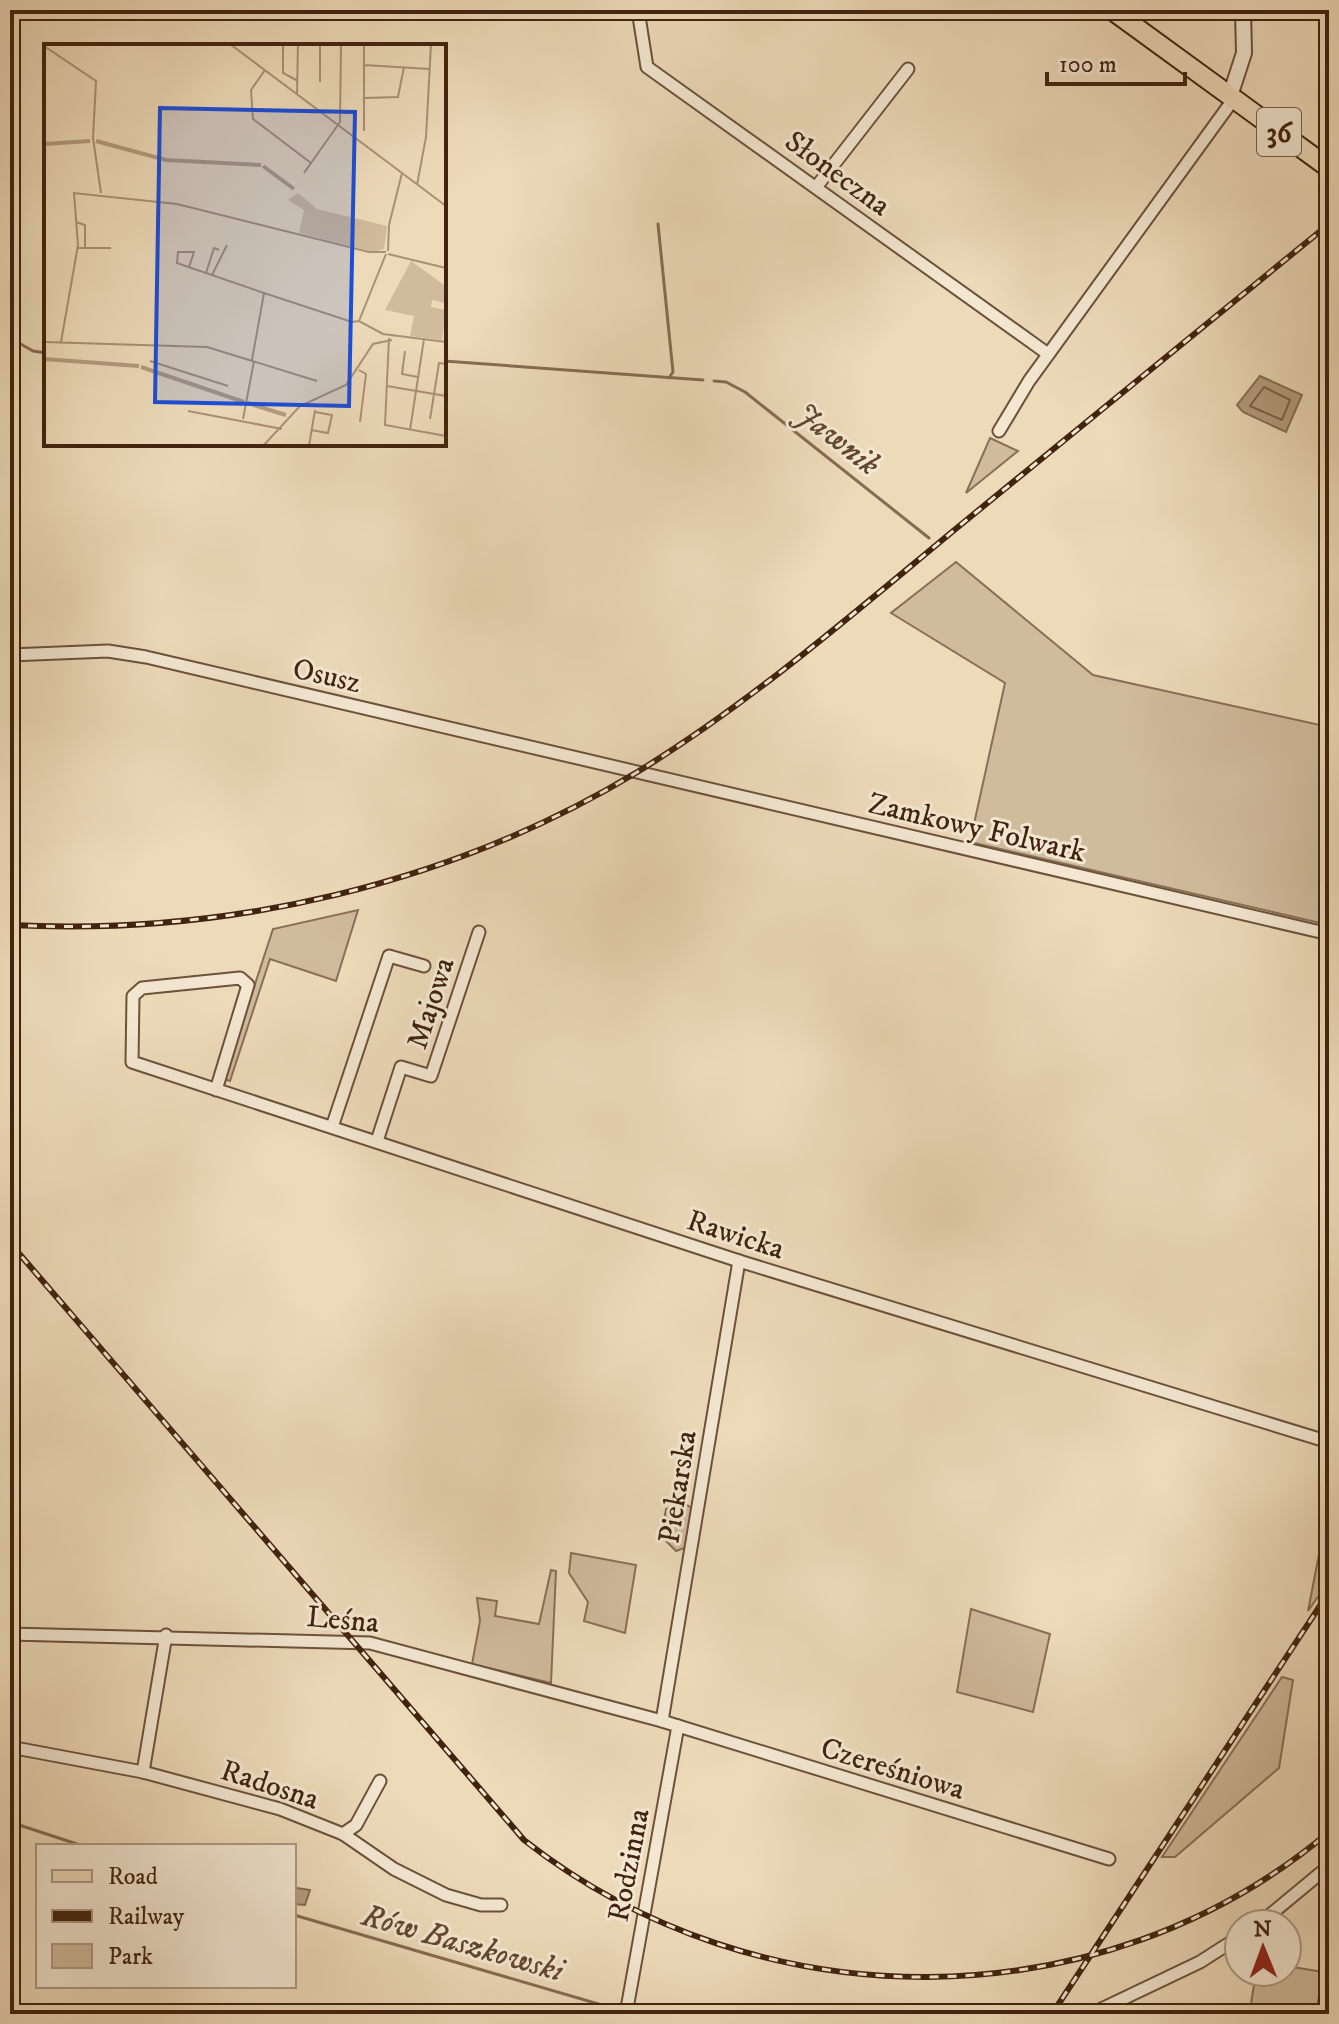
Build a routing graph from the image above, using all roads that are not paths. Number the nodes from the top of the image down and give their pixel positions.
1 (638, 10) edge
2 (1112, 10) edge
3 (1243, 10) edge
4 (908, 69) dead end
5 (1230, 96) junction
6 (1329, 168) edge
7 (817, 186) junction
8 (1048, 354) junction
9 (999, 431) dead end
10 (10, 655) edge
11 (614, 767) joint
12 (479, 932) dead end
13 (1329, 934) edge
14 (424, 966) dead end
15 (216, 1090) junction
16 (332, 1127) junction
17 (377, 1141) junction
18 (739, 1261) junction
19 (1329, 1442) edge
20 (10, 1634) edge
21 (166, 1635) junction
22 (662, 1721) junction
23 (678, 1726) junction
24 (10, 1747) edge
25 (143, 1772) junction
26 (380, 1781) dead end
27 (343, 1834) junction
28 (1109, 1859) dead end
29 (1329, 1866) edge
30 (501, 1905) dead end
31 (1278, 1908) edge
32 (1223, 1947) edge
33 (1110, 2010) edge
34 (626, 2014) edge
35 (1091, 2014) edge

1 - 7 street, Słoneczna
2 - 5 main road, 36
3 - 5 street
4 - 7 street
5 - 6 main road, 36
5 - 8 street
7 - 8 street, Słoneczna
8 - 9 street
10 - 11 street, Osusz
11 - 13 street, Zamkowy Folwark
12 - 17 street, Majowa
14 - 16 street
15 - 15 street, Rawicka
15 - 16 street, Rawicka
16 - 17 street, Rawicka
17 - 18 street, Rawicka
18 - 19 street, Rawicka
18 - 22 street, Piekarska
20 - 21 street, Leśna
21 - 22 street, Leśna
21 - 25 street
22 - 23 street, Czereśniowa
23 - 28 street, Czereśniowa
23 - 34 street, Rodzinna
24 - 25 street, Radosna
25 - 27 street, Radosna
26 - 27 street
27 - 30 street, Radosna
29 - 31 street
32 - 33 street
33 - 35 street

